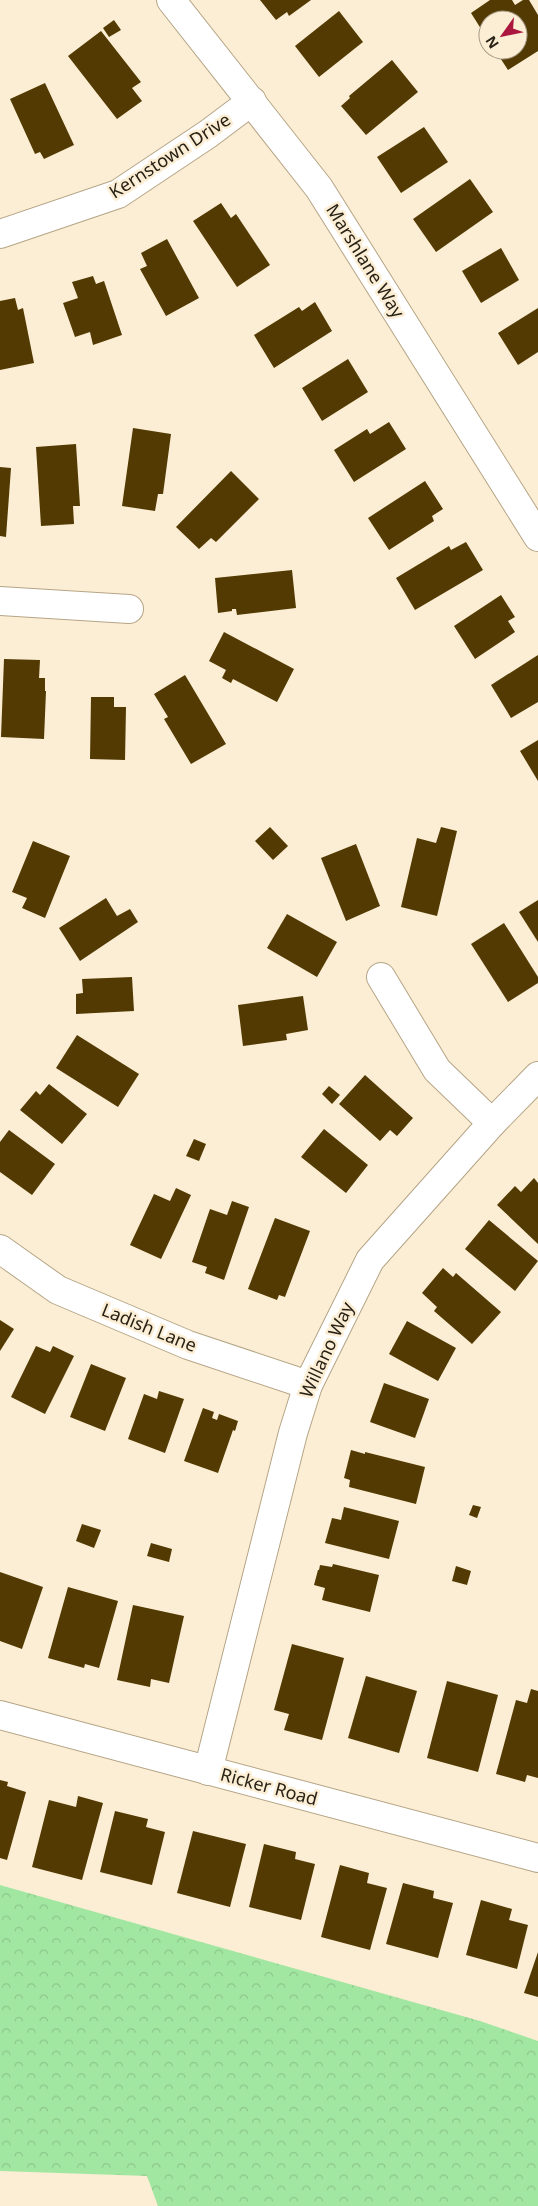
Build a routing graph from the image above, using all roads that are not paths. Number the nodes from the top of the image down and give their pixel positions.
1 (171, 0) edge
2 (252, 101) junction
3 (0, 234) edge
4 (538, 537) edge
5 (0, 601) edge
6 (129, 609) dead end
7 (381, 977) dead end
8 (538, 1076) edge
9 (492, 1123) junction
10 (0, 1249) edge
11 (308, 1385) junction
12 (0, 1715) edge
13 (208, 1771) junction
14 (538, 1858) edge

1 - 2 street, Marshlane Way
2 - 3 street, Kernstown Drive
2 - 4 street, Marshlane Way
5 - 6 street
7 - 9 street
8 - 9 street, Willano Way
9 - 11 street, Willano Way
10 - 11 street, Ladish Lane
11 - 13 street, Willano Way
12 - 13 street, Ricker Road
13 - 14 street, Ricker Road

